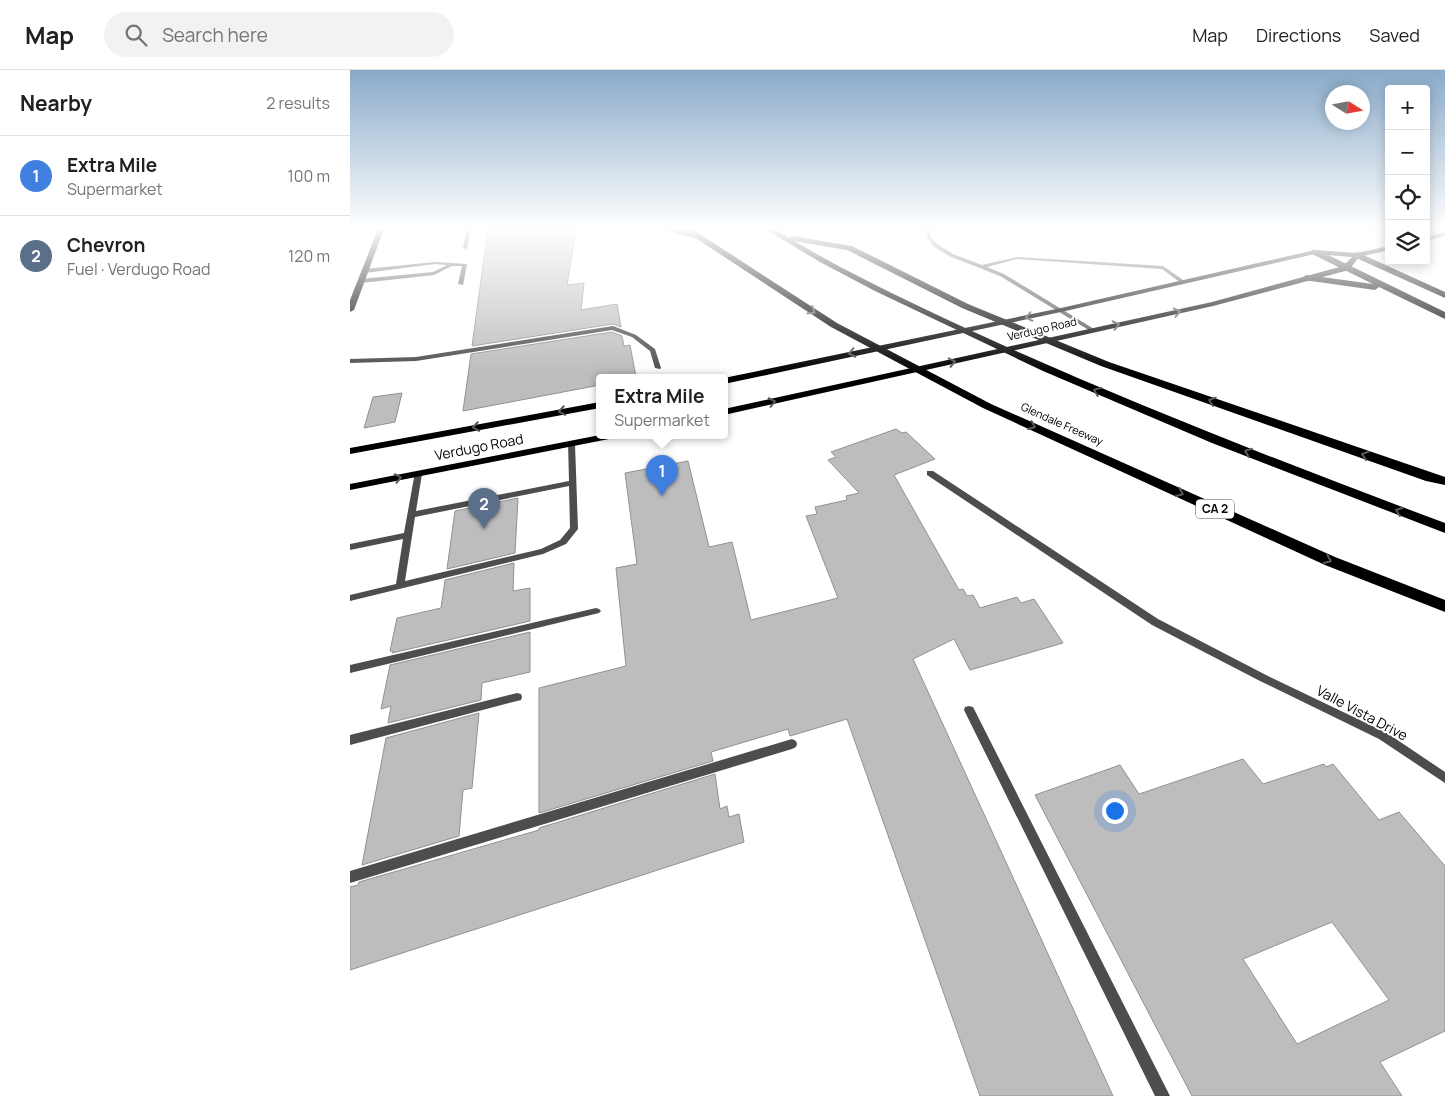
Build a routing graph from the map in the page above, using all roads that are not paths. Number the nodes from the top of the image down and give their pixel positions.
1 (363, 277) edge
2 (394, 277) edge
3 (462, 277) edge
4 (759, 277) edge
5 (858, 277) edge
6 (907, 277) edge
7 (1005, 277) edge
8 (1176, 277) edge
9 (1206, 277) edge
10 (1311, 277) edge
11 (1364, 277) edge
12 (1406, 277) edge
13 (1307, 278) junction
14 (361, 281) junction
15 (350, 282) edge
16 (1183, 282) junction
17 (461, 284) dead end
18 (1388, 289) junction
19 (1445, 295) edge
20 (350, 310) edge
21 (1061, 310) junction
22 (1445, 316) edge
23 (1092, 330) junction
24 (350, 361) edge
25 (658, 368) dead end
26 (728, 380) edge
27 (596, 406) edge
28 (728, 411) edge
29 (596, 439) edge
30 (570, 444) junction
31 (350, 450) edge
32 (930, 473) dead end
33 (418, 474) junction
34 (1445, 481) edge
35 (572, 483) junction
36 (350, 487) edge
37 (412, 515) junction
38 (1445, 528) edge
39 (408, 535) junction
40 (350, 547) edge
41 (400, 586) junction
42 (350, 598) edge
43 (1445, 606) edge
44 (596, 611) dead end
45 (350, 669) edge
46 (1263, 678) joint
47 (517, 697) dead end
48 (969, 710) dead end
49 (350, 740) edge
50 (792, 744) dead end
51 (1445, 778) edge
52 (350, 877) edge
53 (1163, 1096) edge

1 - 14 main road
2 - 14 street
3 - 17 street
4 -> 43 highway, Glendale Freeway / CA 2
38 -> 5 highway
34 -> 6 highway
7 - 21 street
8 - 16 street
9 - 16 main road, Verdugo Road
10 - 13 main road, Verdugo Road
11 - 18 highway
12 - 19 highway
13 - 18 highway
23 -> 13 main road, Verdugo Road
14 - 15 main road
14 - 20 main road
16 - 21 main road, Verdugo Road
18 - 22 highway
21 - 23 street
21 -> 26 main road, Verdugo Road
28 -> 23 main road, Verdugo Road
24 - 25 lane
27 -> 31 main road, Verdugo Road
29 - 30 main road, Verdugo Road
30 - 33 main road, Verdugo Road
30 - 35 street
32 - 46 lane
36 -> 33 main road, Verdugo Road
33 - 37 street
35 - 37 street
35 - 41 street
37 - 39 street
39 - 40 street
39 - 41 street
41 - 42 street
44 - 45 street
46 - 51 street, Valle Vista Drive
47 - 49 street
48 - 53 street
50 - 52 street

